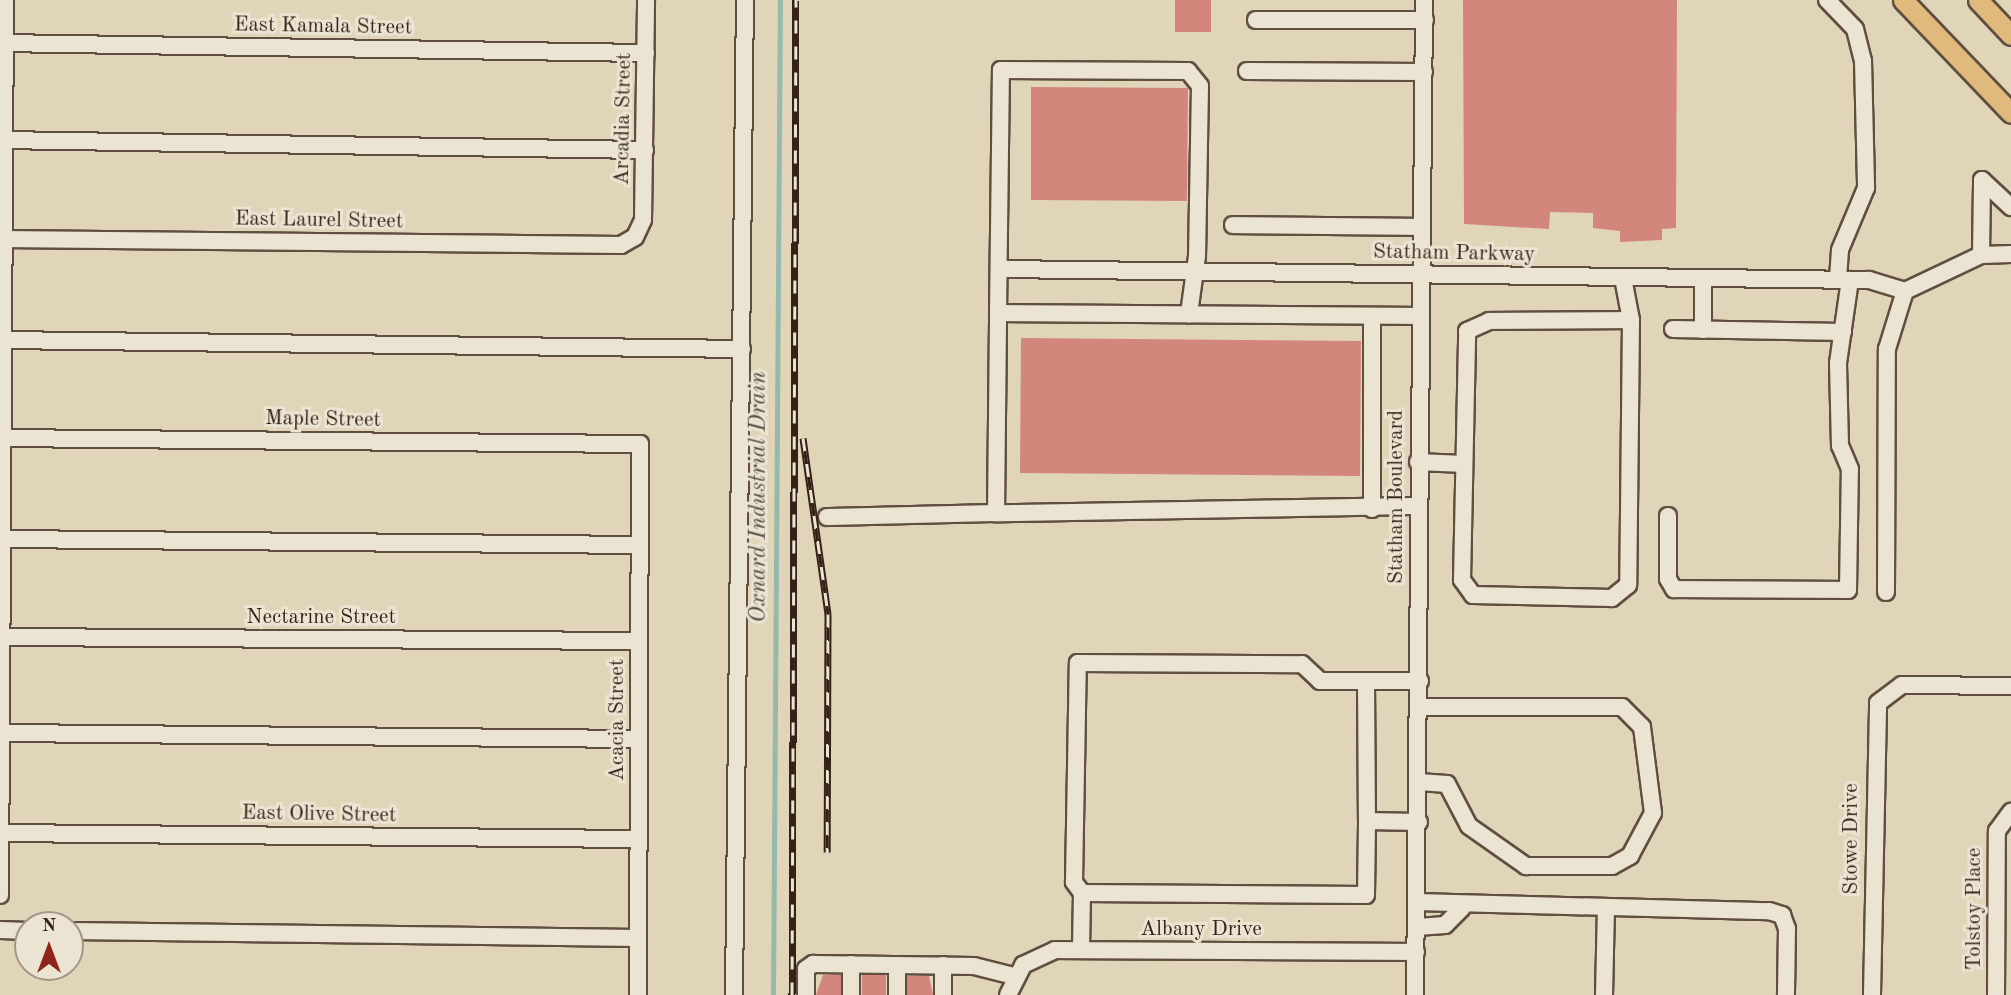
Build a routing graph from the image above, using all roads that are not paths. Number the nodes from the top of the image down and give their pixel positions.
1 (5, 0) edge
2 (646, 0) edge
3 (745, 0) edge
4 (1424, 0) edge
5 (1827, 0) edge
6 (1903, 0) edge
7 (1978, 0) edge
8 (1256, 20) dead end
9 (1424, 20) junction
10 (2011, 35) edge
11 (2, 43) edge
12 (646, 53) junction
13 (1247, 71) dead end
14 (1424, 72) junction
15 (2011, 113) edge
16 (2, 140) edge
17 (645, 150) junction
18 (2011, 207) edge
19 (1233, 225) dead end
20 (1420, 227) junction
21 (635, 237) joint
22 (4, 239) edge
23 (2011, 254) edge
24 (1980, 255) junction
25 (1000, 269) junction
26 (1194, 271) junction
27 (1418, 275) junction
28 (1623, 278) junction
29 (1703, 278) junction
30 (1844, 280) junction
31 (1905, 291) junction
32 (998, 313) junction
33 (1189, 314) junction
34 (1372, 316) junction
35 (1419, 316) junction
36 (1631, 320) junction
37 (1673, 329) dead end
38 (1703, 330) junction
39 (1843, 332) junction
40 (3, 347) edge
41 (741, 349) junction
42 (2, 438) edge
43 (640, 444) joint
44 (1418, 462) junction
45 (1463, 464) junction
46 (2, 467) edge
47 (1418, 506) junction
48 (1372, 509) junction
49 (996, 513) junction
50 (1668, 516) dead end
51 (827, 517) dead end
52 (4, 539) junction
53 (639, 545) junction
54 (1886, 593) dead end
55 (2, 630) edge
56 (639, 641) junction
57 (1420, 681) junction
58 (1366, 682) junction
59 (2011, 686) edge
60 (1420, 707) junction
61 (3, 733) junction
62 (639, 739) junction
63 (1419, 782) junction
64 (2006, 818) edge
65 (1367, 821) junction
66 (1419, 821) junction
67 (1, 832) edge
68 (639, 839) junction
69 (1082, 894) junction
70 (0, 895) edge
71 (1418, 902) junction
72 (1462, 908) junction
73 (1606, 909) junction
74 (1417, 927) junction
75 (84, 931) edge
76 (638, 938) junction
77 (1081, 950) junction
78 (1416, 952) junction
79 (851, 964) junction
80 (897, 965) junction
81 (943, 965) junction
82 (1014, 976) junction
83 (638, 995) edge
84 (734, 995) edge
85 (806, 995) edge
86 (851, 995) edge
87 (897, 995) edge
88 (943, 995) edge
89 (1007, 995) edge
90 (1415, 995) edge
91 (1604, 995) edge
92 (1786, 995) edge
93 (1872, 995) edge
94 (1996, 995) edge

1 - 11 street
2 - 12 street, Arcadia Street
3 - 41 street
4 - 9 street, Statham Boulevard
5 - 30 street
6 - 15 main road
7 - 10 main road
8 - 9 street
9 - 14 street, Statham Boulevard
11 - 12 street, East Kamala Street
11 - 16 street
12 - 17 street, Arcadia Street
13 - 14 street
14 - 20 street, Statham Boulevard
16 - 17 street
16 - 22 street
17 - 21 street, Arcadia Street
18 - 24 street
19 - 20 street
20 - 27 street, Statham Boulevard
21 - 22 street, East Laurel Street
22 - 40 street
23 - 24 street
24 - 31 street
25 - 26 street, Statham Parkway
25 - 26 street
25 - 32 street
26 - 27 street, Statham Parkway
26 - 33 street
27 - 28 street, Statham Parkway
27 - 35 street, Statham Boulevard
28 - 29 street, Statham Parkway
28 - 36 street
29 - 30 street, Statham Parkway
29 - 38 street
30 - 31 street, Statham Parkway
30 - 39 street
31 - 54 street
32 - 33 street
32 - 49 street
33 - 34 street
34 - 35 street
34 - 48 street
35 - 44 street, Statham Boulevard
36 - 45 street
36 - 45 street
37 - 38 street
38 - 39 street
39 - 50 street
40 - 41 street
40 - 42 street
41 - 84 street
42 - 43 street, Maple Street
42 - 46 street
43 - 53 street, Acacia Street
44 - 45 street
44 - 47 street, Statham Boulevard
46 - 52 street
47 - 48 street
47 - 57 street, Statham Boulevard
48 - 49 street
49 - 51 street
52 - 53 street
52 - 55 street
53 - 56 street, Acacia Street
55 - 56 street, Nectarine Street
55 - 61 street
56 - 62 street, Acacia Street
57 - 58 street
57 - 60 street, Statham Boulevard
58 - 65 street
58 - 69 street
59 - 93 street, Stowe Drive
60 - 63 street, Statham Boulevard
60 - 63 street
61 - 62 street
61 - 67 street
62 - 68 street, Acacia Street
63 - 66 street, Statham Boulevard
64 - 94 street, Tolstoy Place
65 - 66 street
65 - 69 street
66 - 71 street, Statham Boulevard
67 - 68 street, East Olive Street
67 - 70 street
68 - 76 street, Acacia Street
69 - 77 street
71 - 72 street
71 - 74 street, Statham Boulevard
72 - 73 street
72 - 74 street
73 - 91 street
73 - 92 street
74 - 78 street, Statham Boulevard
75 - 76 street
76 - 83 street, Acacia Street
77 - 78 street, Albany Drive
77 - 82 street, Albany Drive
78 - 90 street, Statham Boulevard
79 - 80 street
79 - 85 street
79 - 86 street
80 - 81 street
80 - 87 street
81 - 82 street
81 - 88 street
82 - 89 street

